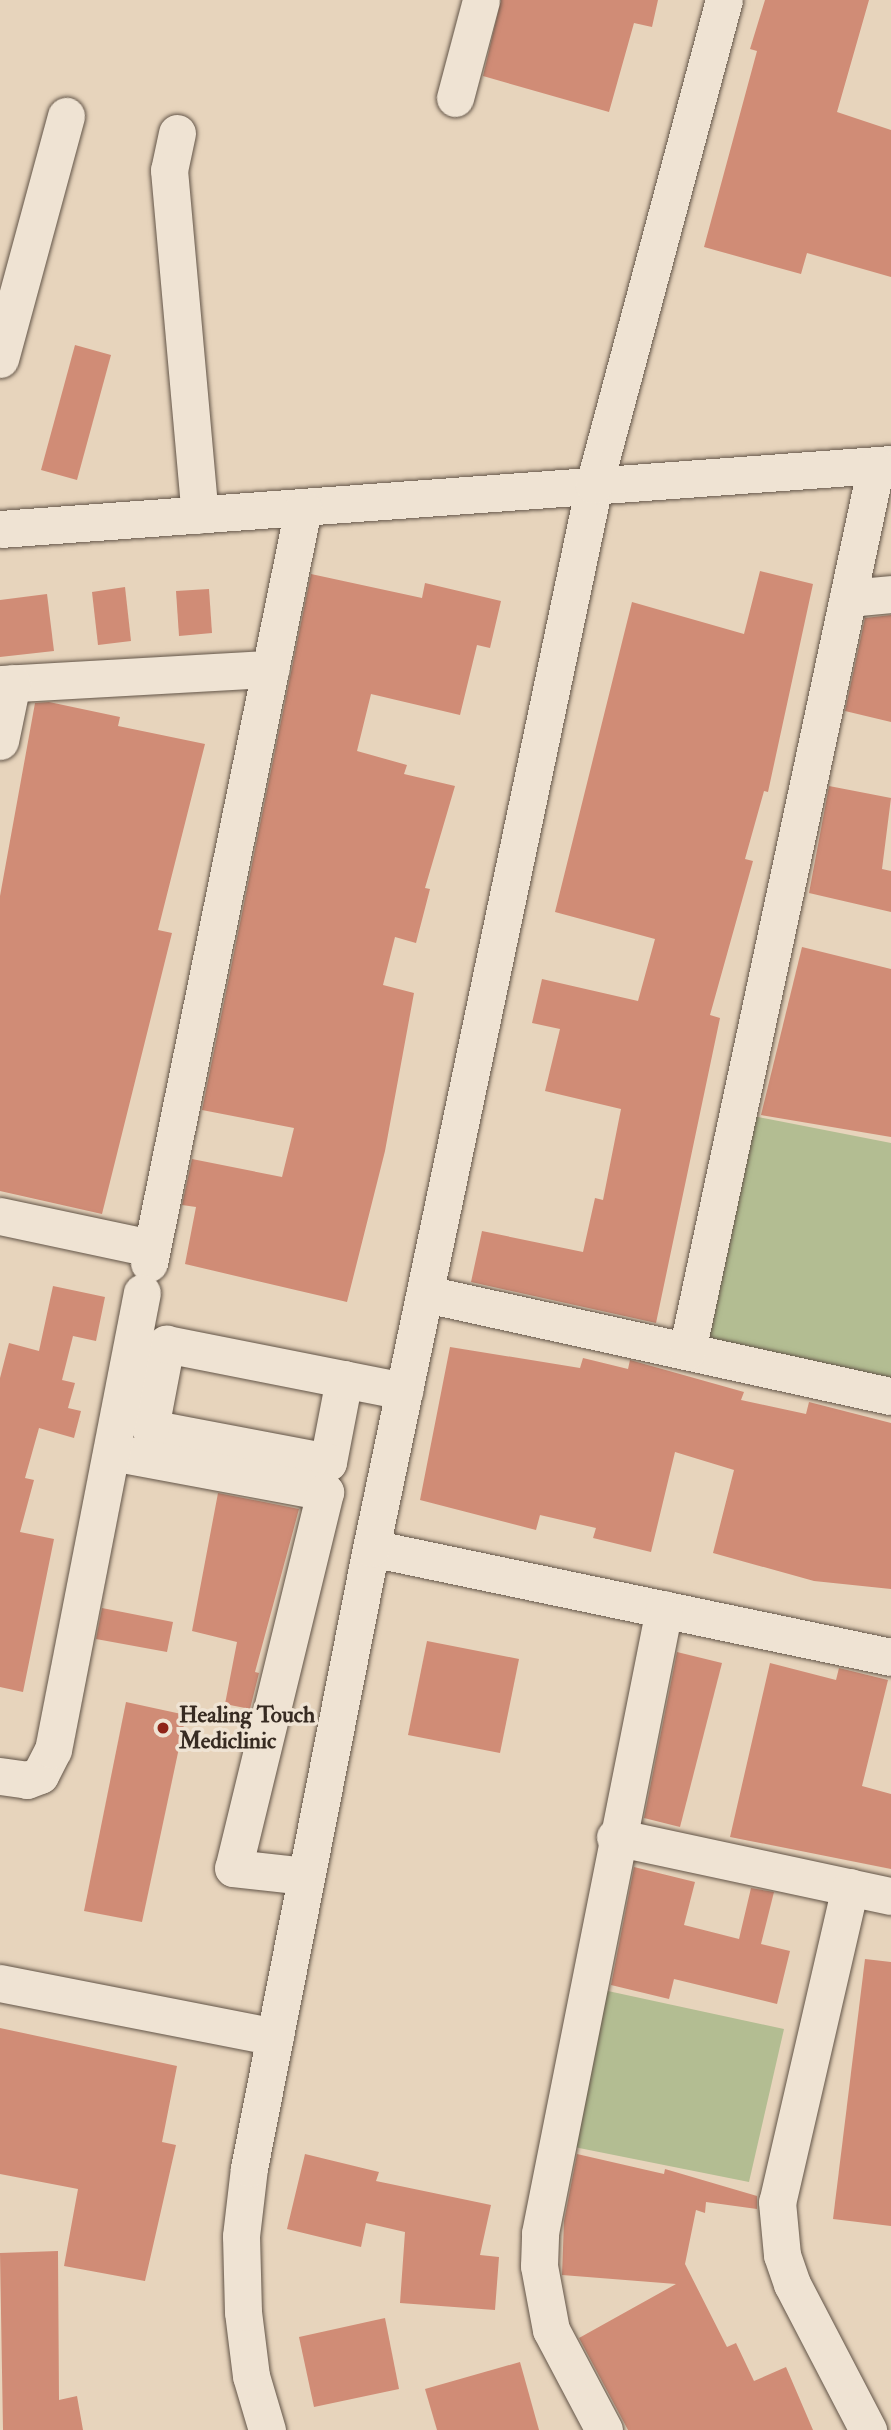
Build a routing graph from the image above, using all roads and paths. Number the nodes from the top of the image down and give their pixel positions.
1 (481, 0) edge
2 (724, 0) edge
3 (456, 98) dead end
4 (66, 116) dead end
5 (177, 133) dead end
6 (0, 359) edge
7 (883, 465) edge
8 (594, 485) junction
9 (303, 509) junction
10 (200, 515) junction
11 (0, 529) edge
12 (891, 594) edge
13 (848, 598) junction
14 (271, 669) junction
15 (6, 683) edge
16 (0, 741) edge
17 (0, 1216) edge
18 (147, 1268) junction
19 (426, 1294) junction
20 (687, 1351) junction
21 (342, 1389) junction
22 (891, 1396) edge
23 (402, 1401) junction
24 (112, 1452) junction
25 (319, 1518) junction
26 (373, 1539) junction
27 (664, 1609) junction
28 (891, 1657) edge
29 (0, 1776) edge
30 (615, 1837) junction
31 (306, 1875) junction
32 (850, 1887) junction
33 (891, 1896) edge
34 (0, 1983) edge
35 (275, 2037) junction
36 (267, 2430) edge
37 (604, 2430) edge
38 (868, 2430) edge

1 - 3 street
2 - 8 street
4 - 6 street
5 - 10 street
7 - 8 street
7 - 13 street
8 - 9 street
8 - 19 street
9 - 10 street
9 - 14 street
10 - 11 street
12 - 13 street
13 - 20 street
14 - 15 street
14 - 18 street
15 - 16 street
17 - 18 street
18 - 24 street
19 - 20 street
19 - 23 street
20 - 22 street
21 - 21 street
21 - 23 street
23 - 26 street
24 - 25 street
24 - 29 street
25 - 26 street
25 - 31 street
26 - 27 street
26 - 31 street
27 - 28 street
27 - 30 street
30 - 32 street
30 - 37 street
31 - 35 street
32 - 33 street
32 - 38 street
34 - 35 street
35 - 36 street

